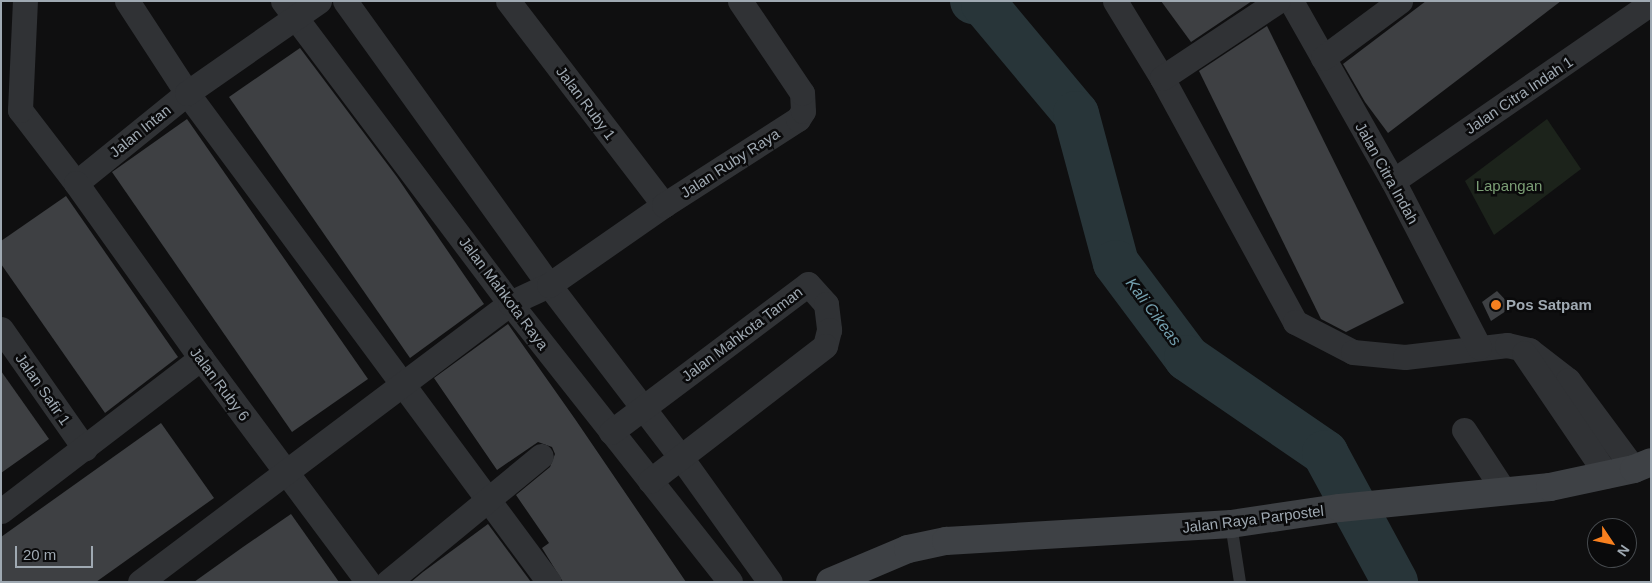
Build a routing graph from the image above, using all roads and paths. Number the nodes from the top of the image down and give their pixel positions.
1 (25, 1) edge
2 (127, 1) edge
3 (319, 1) edge
4 (345, 1) edge
5 (508, 1) edge
6 (740, 1) edge
7 (1115, 1) edge
8 (1278, 1) edge
9 (1291, 1) edge
10 (1400, 1) edge
11 (1648, 6) edge
12 (289, 10) edge
13 (1323, 58) junction
14 (1162, 78) junction
15 (187, 93) junction
16 (11, 111) edge
17 (1393, 181) junction
18 (76, 183) junction
19 (664, 205) junction
20 (549, 285) junction
21 (510, 303) junction
22 (1, 329) edge
23 (1479, 347) junction
24 (1521, 348) junction
25 (201, 358) junction
26 (402, 382) junction
27 (644, 408) junction
28 (1464, 430) dead end
29 (612, 432) junction
30 (85, 449) junction
31 (541, 456) dead end
32 (682, 459) junction
33 (1642, 466) edge
34 (284, 470) junction
35 (1607, 476) junction
36 (650, 481) junction
37 (1504, 491) junction
38 (490, 500) junction
39 (1, 511) edge
40 (1231, 524) junction
41 (140, 582) edge
42 (368, 582) edge
43 (388, 582) edge
44 (549, 582) edge
45 (730, 582) edge
46 (770, 582) edge
47 (830, 582) edge
48 (1240, 582) edge

1 - 16 street
2 - 15 street
3 - 12 street, Jalan Intan
4 - 20 street
5 - 19 street, Jalan Ruby 1
6 - 19 street, Jalan Ruby Raya
7 - 14 street
8 - 14 street
9 - 13 street, Jalan Citra Indah
10 - 13 street
11 - 17 street, Jalan Citra Indah 1
12 - 15 street, Jalan Intan
12 - 21 street, Jalan Mahkota Raya
13 - 17 street, Jalan Citra Indah
14 - 23 street
15 - 18 street, Jalan Intan
15 - 26 street
16 - 18 street
17 - 23 street, Jalan Citra Indah
18 - 25 street, Jalan Ruby 6
19 - 20 street, Jalan Ruby Raya
20 - 21 street, Jalan Ruby Raya
20 - 27 street
21 - 26 street, Jalan Ruby Raya
21 - 29 street, Jalan Mahkota Raya
22 - 30 street, Jalan Safir 1
23 - 24 street
24 - 33 street
24 - 35 street
25 - 30 street
25 - 34 street, Jalan Ruby 6
26 - 34 street, Jalan Ruby Raya
26 - 38 street
27 - 29 street, Jalan Mahkota Taman
27 - 32 street
27 - 32 street, Jalan Mahkota Taman
28 - 37 street
29 - 36 street, Jalan Mahkota Raya
30 - 39 street
31 - 38 street
32 - 36 street, Jalan Mahkota Taman
32 - 46 street
33 - 35 main road, Jalan Raya Parpostel
34 - 41 street, Jalan Ruby Raya
34 - 42 street, Jalan Ruby 6
35 - 37 main road, Jalan Raya Parpostel
36 - 45 street, Jalan Mahkota Raya
37 - 40 main road, Jalan Raya Parpostel
38 - 43 street
38 - 44 street
40 - 47 main road, Jalan Raya Parpostel
40 - 48 lane

